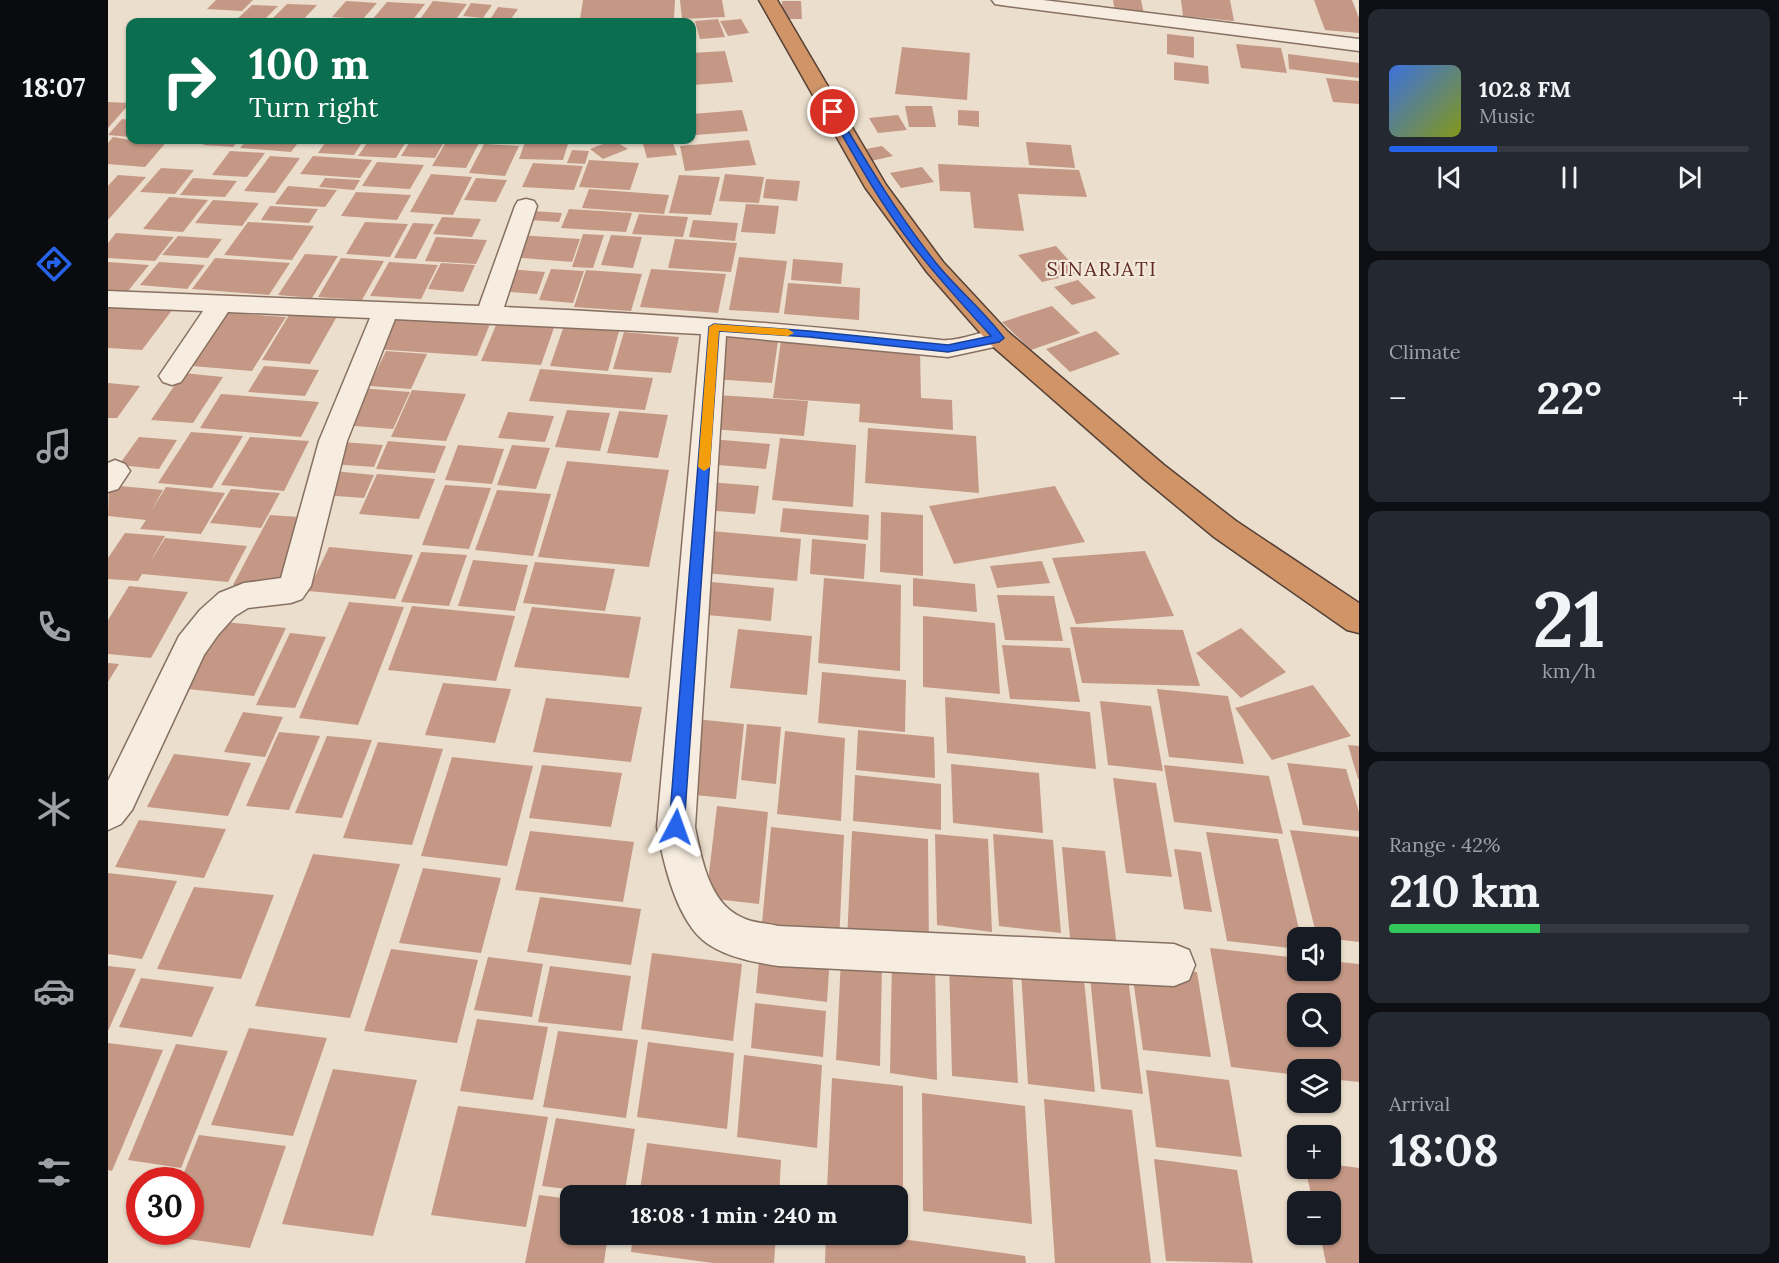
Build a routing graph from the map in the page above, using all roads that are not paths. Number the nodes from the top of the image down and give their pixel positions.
1 (768, 0) edge
2 (1001, 0) edge
3 (1359, 45) edge
4 (526, 206) dead end
5 (108, 299) edge
6 (220, 305) junction
7 (385, 311) junction
8 (489, 315) junction
9 (714, 327) junction
10 (999, 338) junction
11 (172, 376) dead end
12 (1359, 620) edge
13 (108, 812) edge
14 (1174, 966) dead end

1 - 10 highway
2 - 3 street
4 - 8 street
5 - 6 street
6 - 7 street
6 - 11 street
7 - 8 street
7 - 13 street
8 - 9 street
9 - 10 street
9 - 14 street
10 - 12 highway

